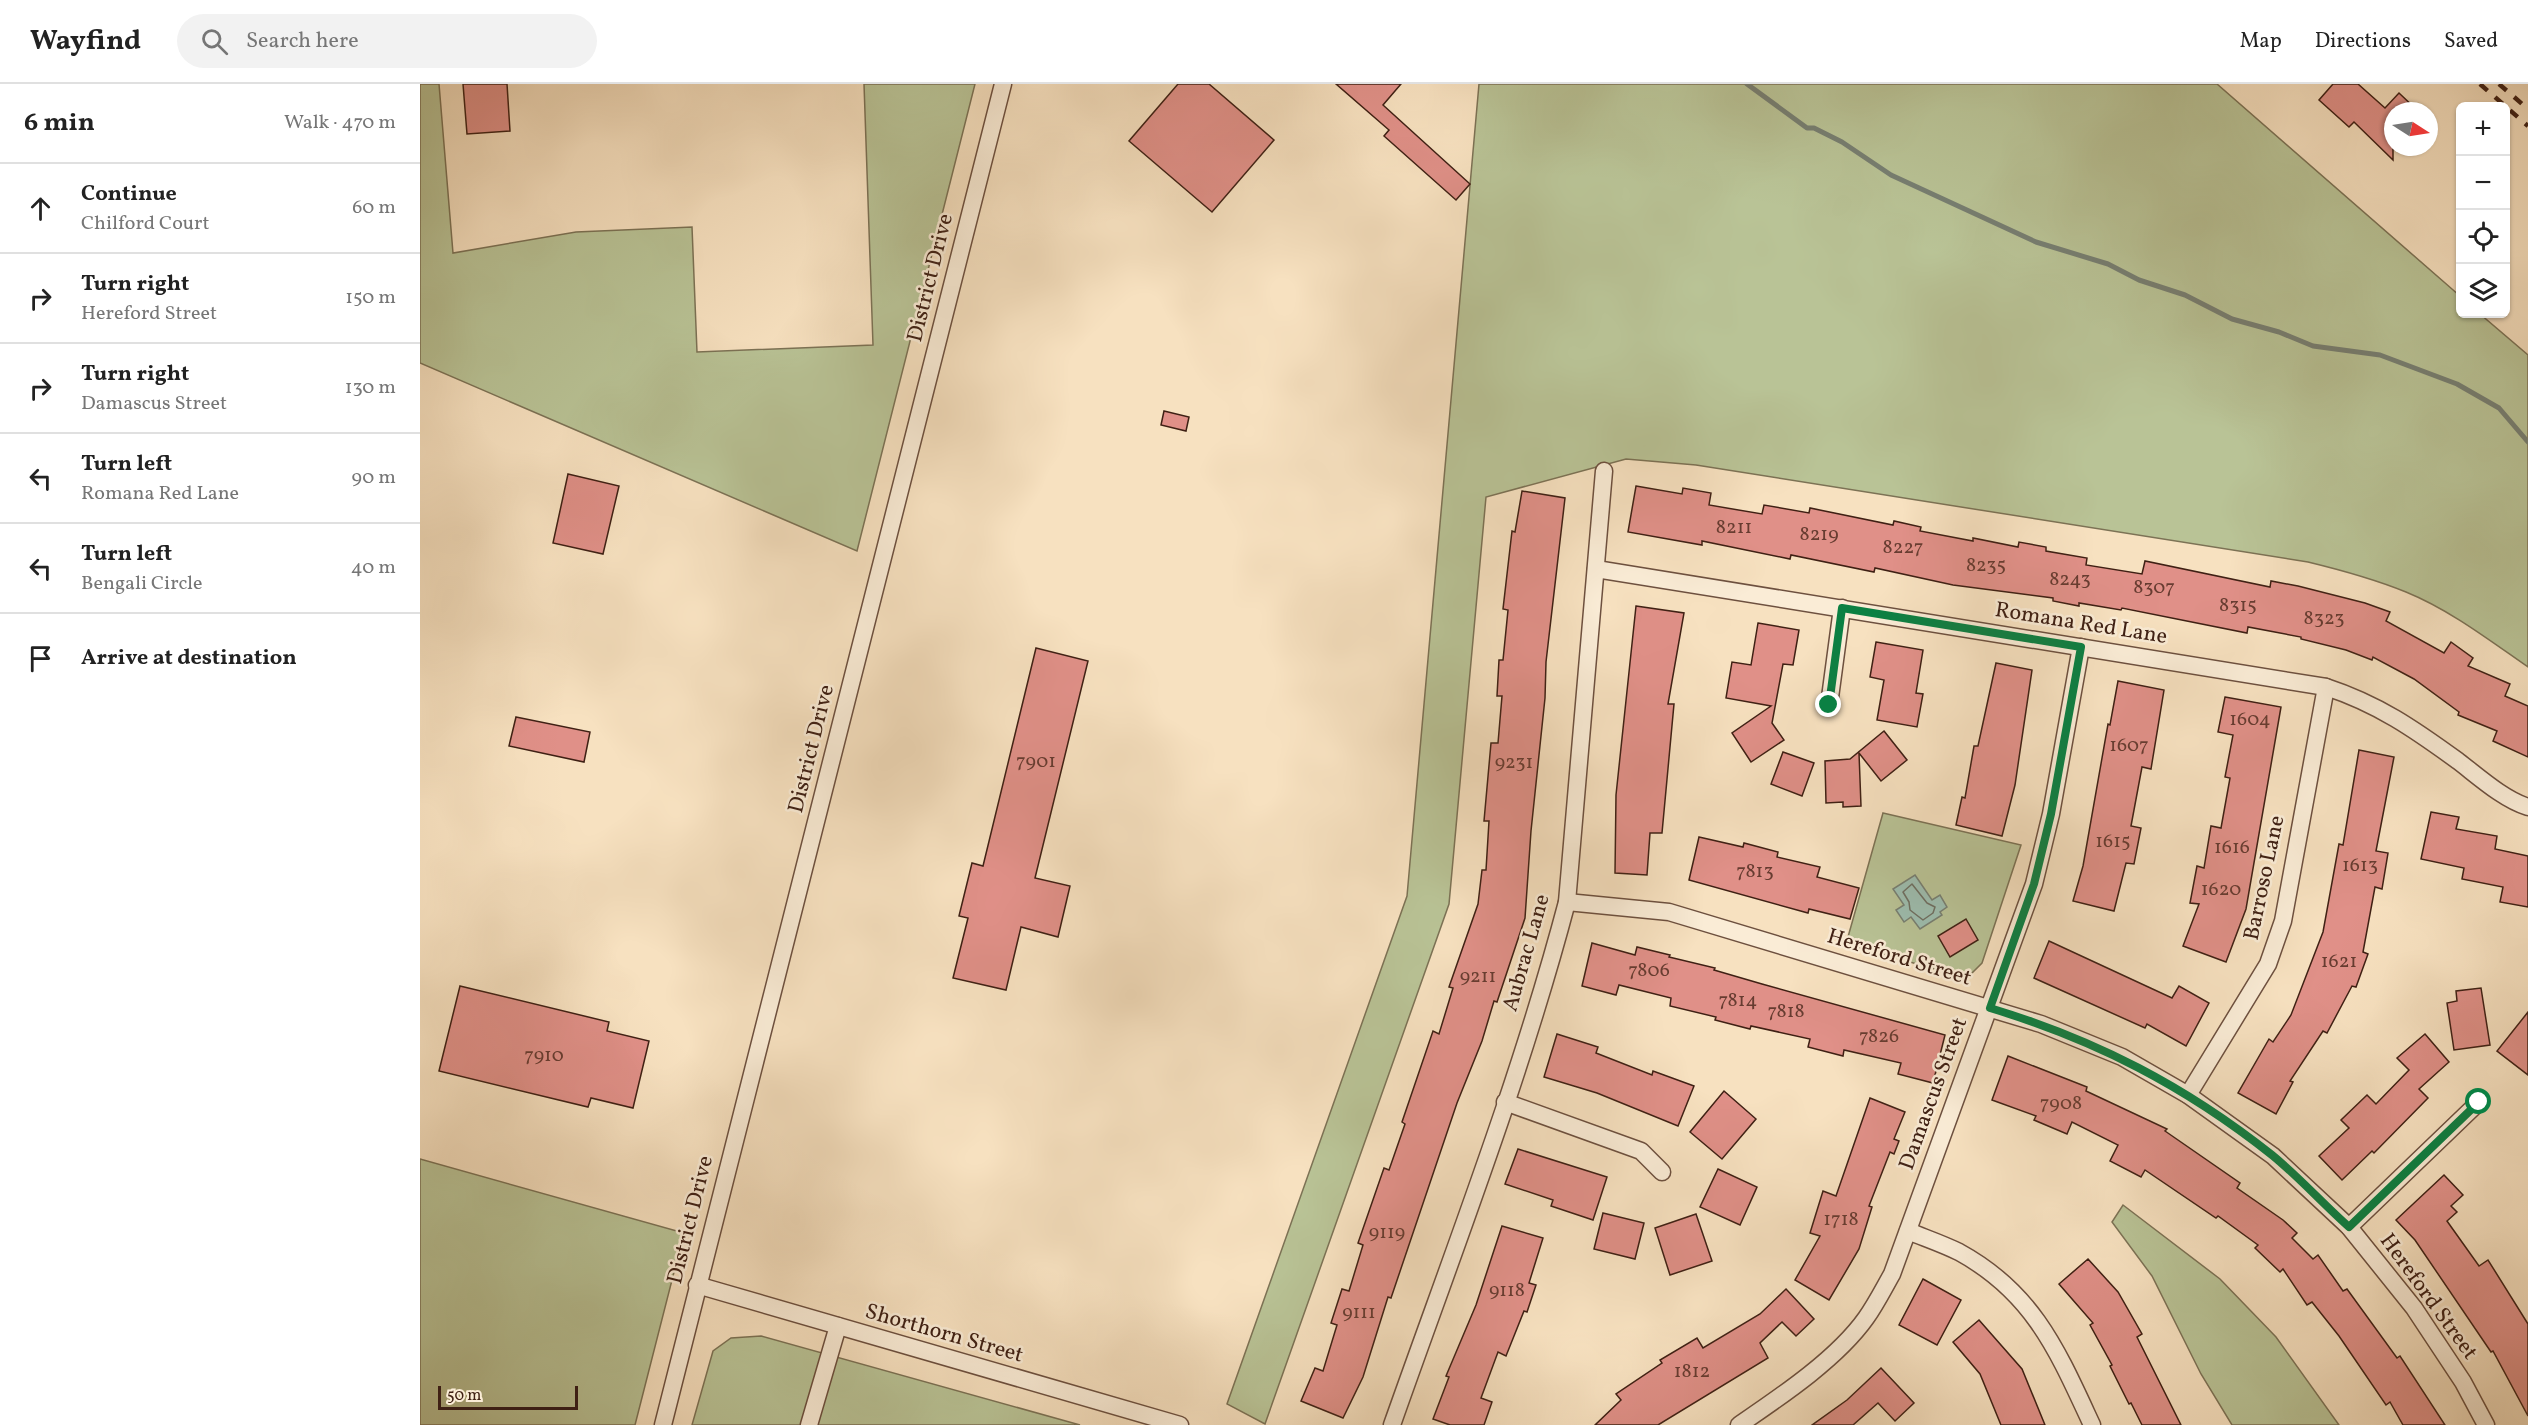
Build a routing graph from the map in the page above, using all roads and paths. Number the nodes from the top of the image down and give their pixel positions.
1 (1003, 84) edge
2 (1604, 471) dead end
3 (1596, 569) junction
4 (1842, 608) junction
5 (2081, 647) junction
6 (2326, 687) junction
7 (1829, 705) dead end
8 (2528, 807) edge
9 (1567, 902) junction
10 (1990, 1008) junction
11 (2188, 1095) junction
12 (1505, 1102) junction
13 (2479, 1102) dead end
14 (1662, 1172) dead end
15 (2349, 1227) junction
16 (1908, 1231) junction
17 (697, 1285) junction
18 (838, 1326) junction
19 (663, 1425) edge
20 (809, 1425) edge
21 (1180, 1425) edge
22 (1392, 1425) edge
23 (1739, 1425) edge
24 (2092, 1425) edge
25 (2486, 1425) edge

1 - 17 street, District Drive
2 - 3 street, Aubrac Lane
3 - 4 street, Romana Red Lane
3 - 9 street, Aubrac Lane
4 - 5 street, Romana Red Lane
4 - 7 street
5 - 6 street, Romana Red Lane
5 - 10 street, Damascus Street
6 - 8 street, Romana Red Lane
6 - 11 street, Barroso Lane
9 - 10 street, Hereford Street
9 - 12 street, Aubrac Lane
10 - 11 street, Hereford Street
10 - 16 street, Damascus Street
11 - 15 street, Hereford Street
12 - 14 street
12 - 22 street, Aubrac Lane
13 - 15 street
15 - 25 street, Hereford Street
16 - 23 street, Damascus Street
16 - 24 street
17 - 18 street, Shorthorn Street
17 - 19 street, District Drive
18 - 20 street
18 - 21 street, Shorthorn Street

